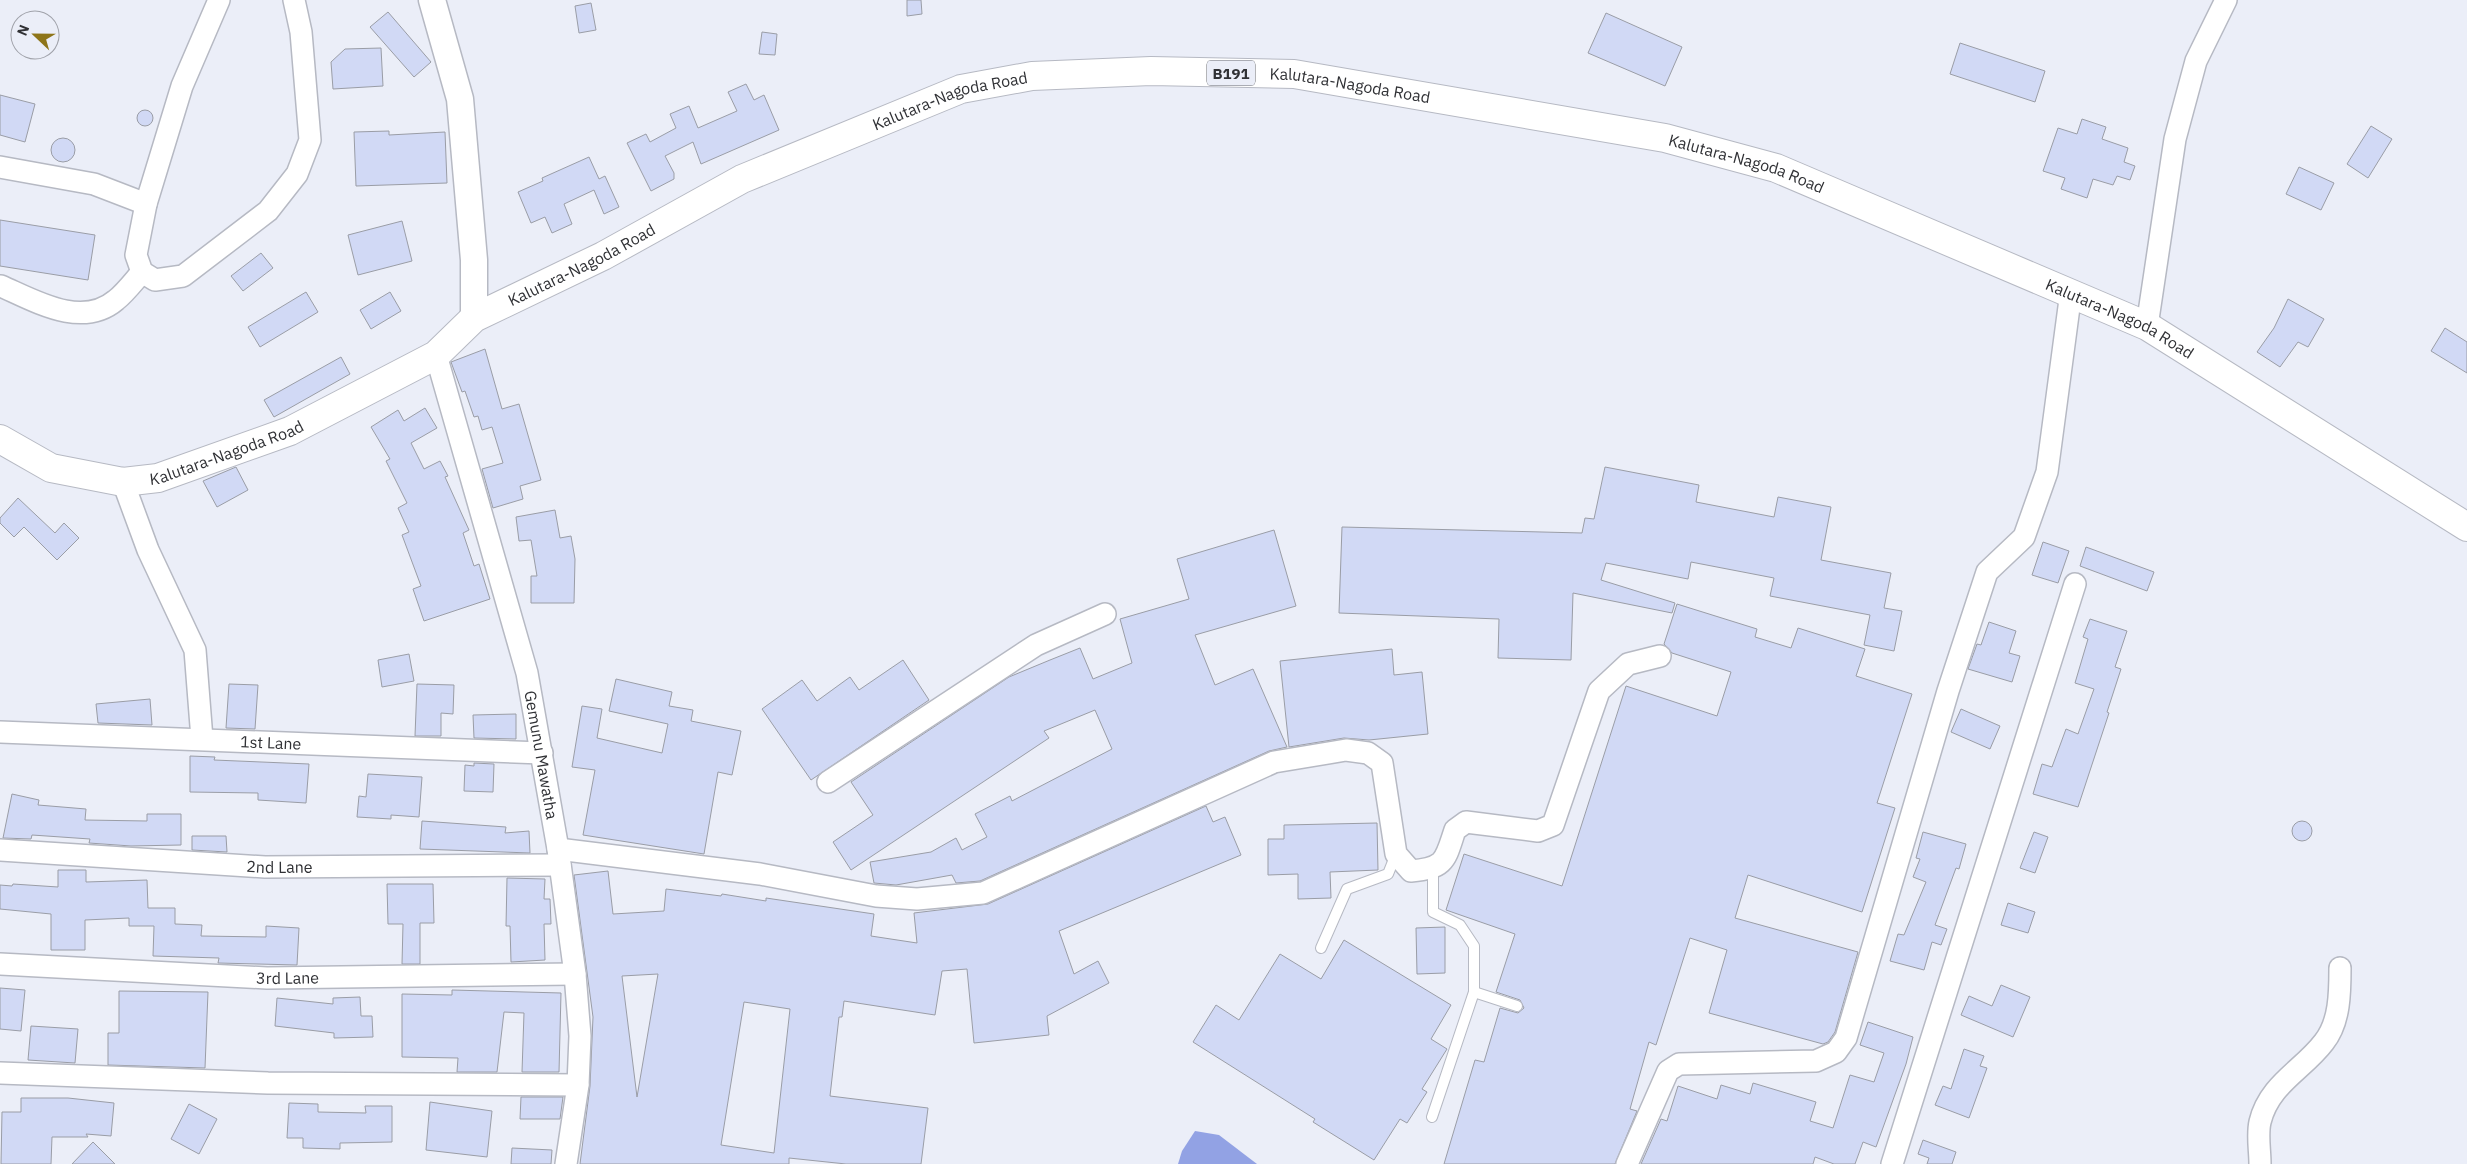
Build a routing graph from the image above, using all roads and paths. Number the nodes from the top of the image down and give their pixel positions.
1 (219, 0) edge
2 (294, 0) edge
3 (432, 0) edge
4 (2226, 0) edge
5 (0, 167) edge
6 (146, 204) junction
7 (142, 272) junction
8 (1, 286) edge
9 (2071, 292) junction
10 (474, 318) junction
11 (2147, 326) junction
12 (436, 355) junction
13 (0, 439) edge
14 (123, 482) junction
15 (2467, 527) edge
16 (2075, 584) dead end
17 (1105, 614) dead end
18 (1660, 656) dead end
19 (0, 732) edge
20 (202, 740) junction
21 (542, 753) junction
22 (828, 782) dead end
23 (0, 850) edge
24 (1396, 854) junction
25 (559, 857) junction
26 (1433, 869) junction
27 (1322, 948) dead end
28 (0, 964) edge
29 (2340, 968) dead end
30 (575, 974) junction
31 (1474, 992) junction
32 (1517, 1006) dead end
33 (0, 1073) edge
34 (578, 1085) junction
35 (1432, 1117) dead end
36 (566, 1164) edge
37 (1627, 1164) edge
38 (1892, 1164) edge
39 (2260, 1164) edge

1 - 6 street
2 - 7 street
3 - 10 street
4 - 11 street
5 - 6 street
6 - 7 street
7 - 8 street
9 - 10 main road, Kalutara-Nagoda Road / B191
9 - 11 main road, Kalutara-Nagoda Road / B191
9 - 37 street
10 - 12 main road, Kalutara-Nagoda Road / B191
11 - 15 main road, Kalutara-Nagoda Road / B191
12 - 14 main road, Kalutara-Nagoda Road / B191
12 - 21 street, Gemunu Mawatha
13 - 14 main road, Kalutara-Nagoda Road / B191
14 - 20 street
16 - 38 street
17 - 22 street
18 - 26 street
19 - 20 street, 1st Lane
20 - 21 street, 1st Lane
21 - 25 street, Gemunu Mawatha
23 - 25 street, 2nd Lane
24 - 25 street, 2nd Lane
24 - 26 street
24 - 27 lane
25 - 30 street, Gemunu Mawatha
26 - 31 lane
28 - 30 street, 3rd Lane
29 - 39 street
30 - 34 street, Gemunu Mawatha
31 - 32 lane
31 - 35 lane
33 - 34 street
34 - 36 street, Gemunu Mawatha

